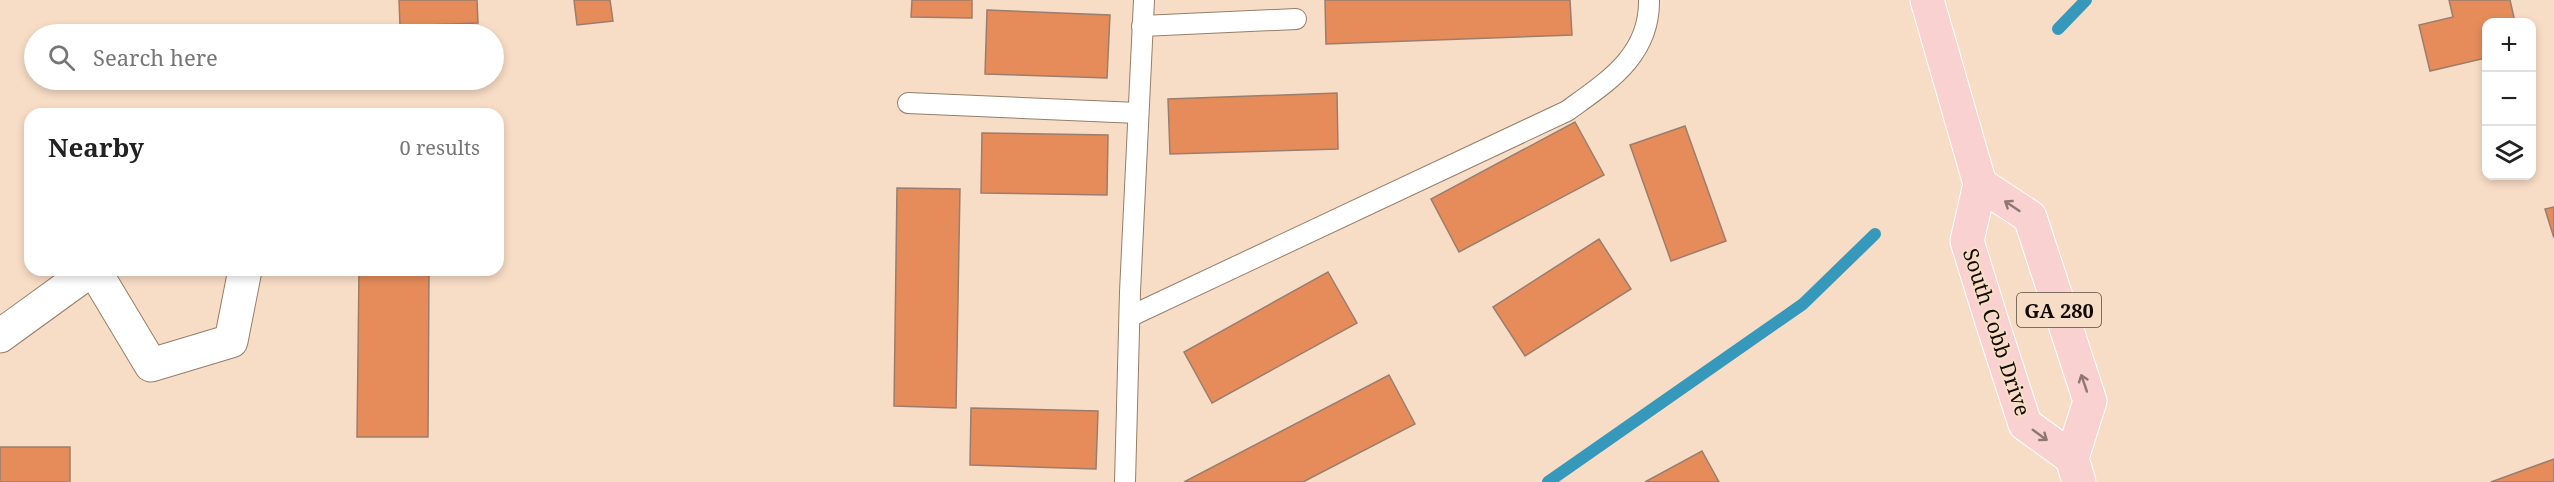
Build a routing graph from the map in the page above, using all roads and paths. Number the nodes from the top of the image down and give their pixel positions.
1 (1144, 0) edge
2 (1649, 0) edge
3 (1927, 0) edge
4 (1296, 19) dead end
5 (1142, 26) junction
6 (908, 103) dead end
7 (1138, 113) junction
8 (1980, 184) junction
9 (84, 276) edge
10 (96, 276) edge
11 (244, 276) edge
12 (1131, 316) junction
13 (0, 336) edge
14 (2076, 470) edge
15 (1125, 482) edge

1 - 5 lane
2 - 12 lane
3 - 8 main road, South Cobb Drive / GA 280
4 - 5 lane
5 - 7 lane
6 - 7 lane
7 - 12 lane
8 -> 14 main road, South Cobb Drive / GA 280
14 -> 8 main road, South Cobb Drive / GA 280
9 - 13 street
10 - 11 street
12 - 15 lane

